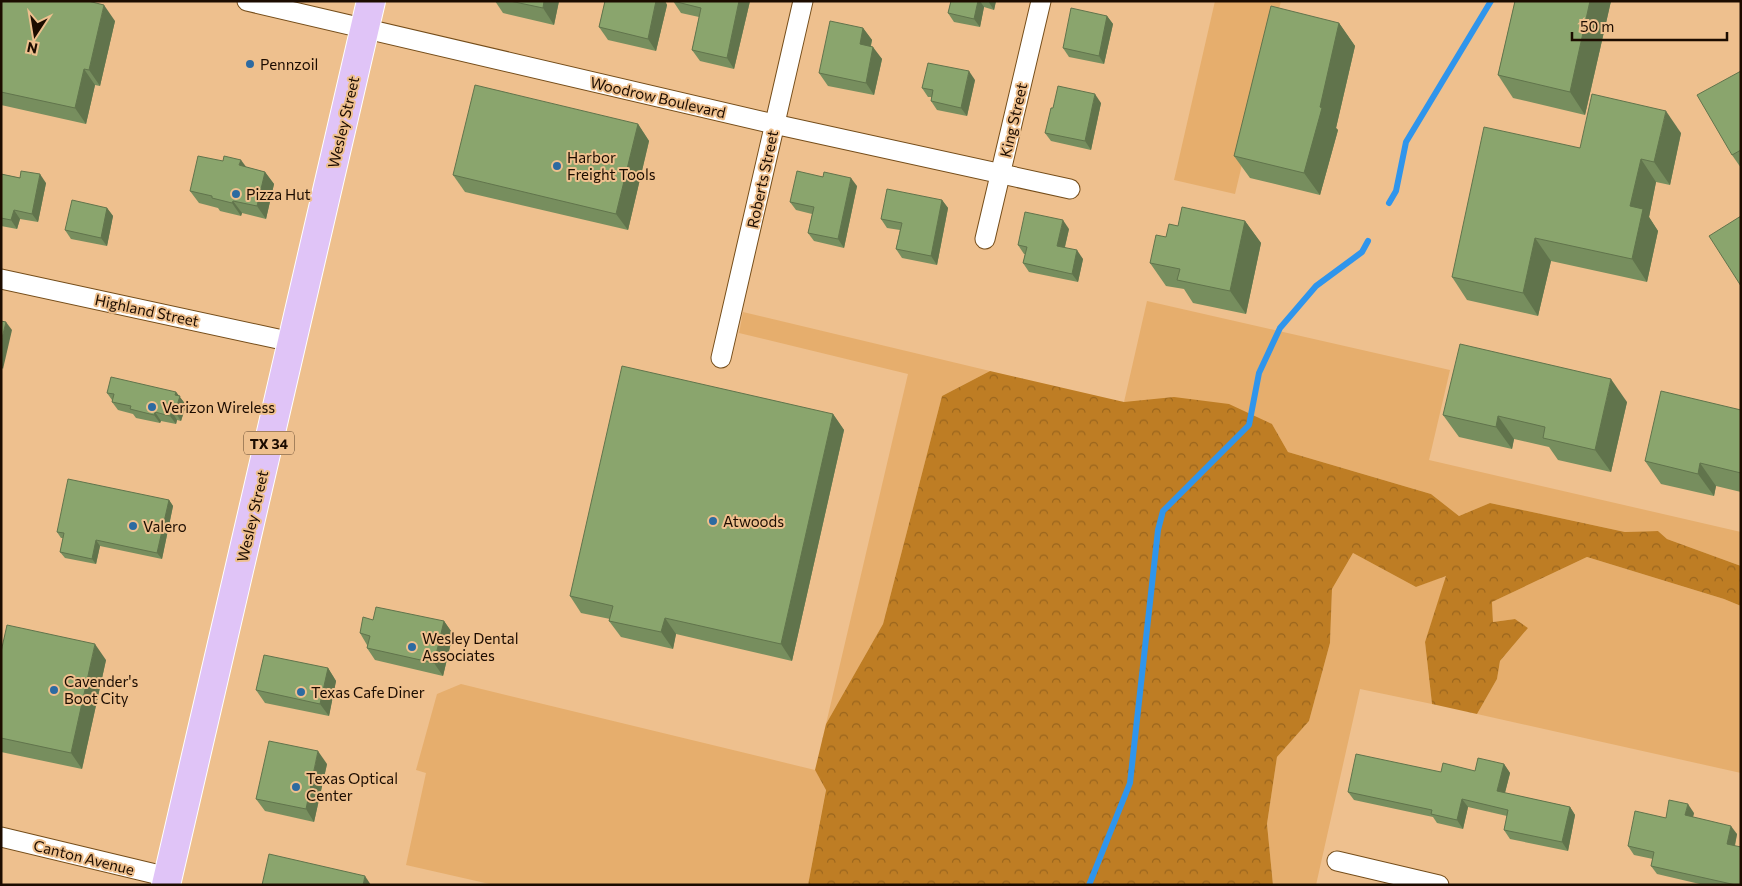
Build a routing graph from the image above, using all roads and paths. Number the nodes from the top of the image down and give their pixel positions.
1 (247, 1) edge
2 (371, 1) edge
3 (803, 1) edge
4 (1041, 1) edge
5 (365, 28) junction
6 (774, 124) junction
7 (1001, 174) junction
8 (1070, 189) dead end
9 (985, 240) dead end
10 (1, 279) edge
11 (292, 342) junction
12 (721, 358) dead end
13 (1, 837) edge
14 (1336, 861) dead end
15 (167, 881) edge
16 (1439, 885) edge

1 - 5 street, Woodrow Boulevard
2 - 5 main road, Wesley Street / TX 34
3 - 6 street, Roberts Street
4 - 7 street, King Street
5 - 6 street, Woodrow Boulevard
5 - 11 main road, Wesley Street / TX 34
6 - 7 street, Woodrow Boulevard
6 - 12 street, Roberts Street
7 - 8 street, Woodrow Boulevard
7 - 9 street, King Street
10 - 11 street, Highland Street
11 - 15 main road, Wesley Street / TX 34
13 - 15 street, Canton Avenue
14 - 16 street

